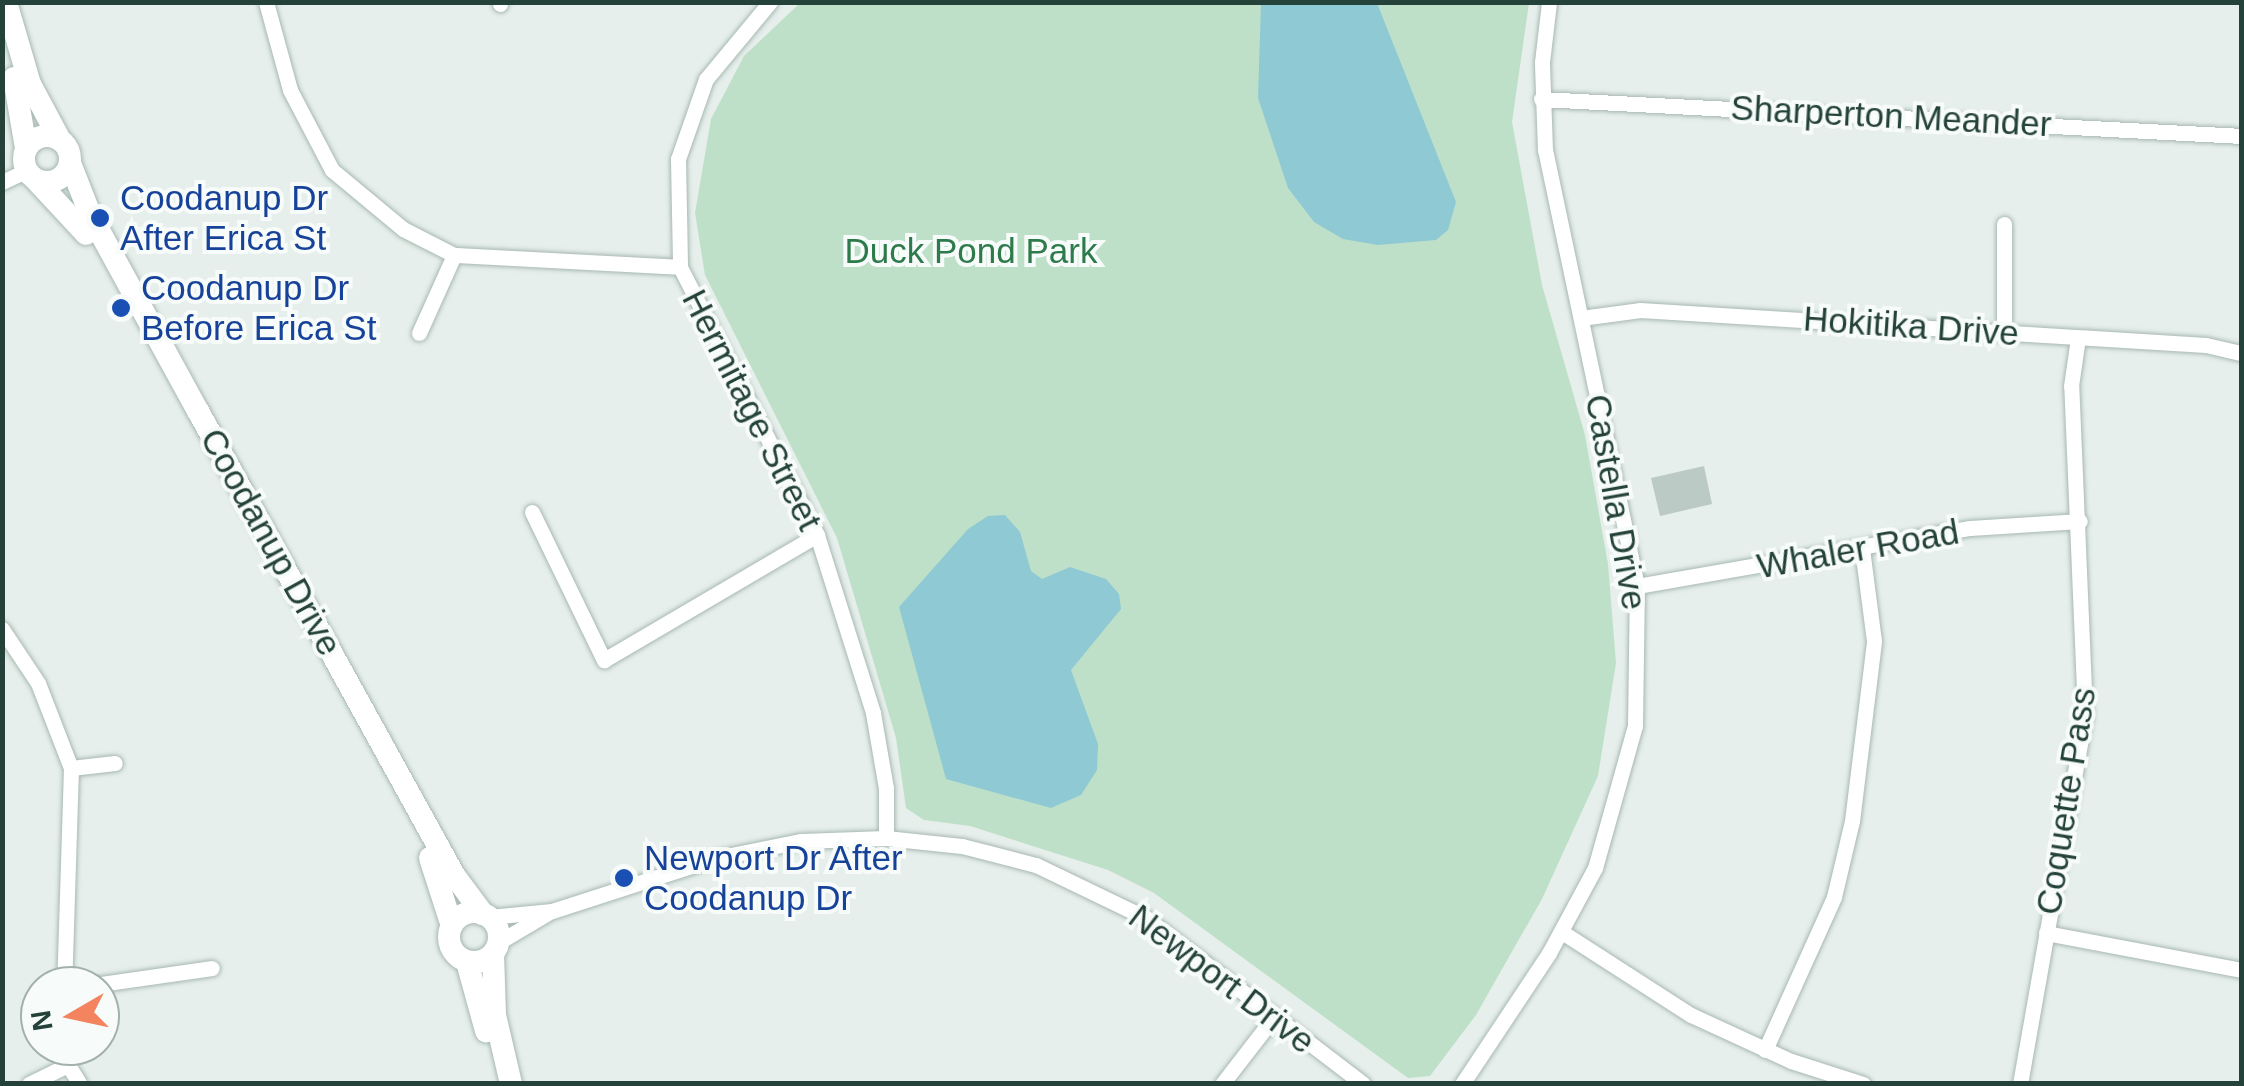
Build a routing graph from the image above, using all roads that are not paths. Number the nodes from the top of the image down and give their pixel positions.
1 (6, 2) edge
2 (266, 2) edge
3 (770, 2) edge
4 (1549, 2) edge
5 (2, 40) edge
6 (1541, 99) junction
7 (2242, 136) edge
8 (60, 140) junction
9 (70, 163) junction
10 (30, 167) junction
11 (2, 182) edge
12 (2004, 224) dead end
13 (454, 255) junction
14 (680, 266) junction
15 (1581, 318) junction
16 (2004, 331) junction
17 (419, 333) dead end
18 (2078, 338) junction
19 (2242, 352) edge
20 (532, 512) dead end
21 (2080, 522) junction
22 (817, 535) junction
23 (1862, 548) junction
24 (1637, 586) junction
25 (2, 629) edge
26 (114, 763) dead end
27 (71, 768) junction
28 (886, 838) junction
29 (552, 910) junction
30 (486, 915) junction
31 (452, 926) junction
32 (1562, 932) junction
33 (2046, 933) junction
34 (496, 948) junction
35 (467, 962) junction
36 (65, 966) edge
37 (212, 968) dead end
38 (2242, 970) edge
39 (120, 981) edge
40 (1274, 1018) junction
41 (1764, 1050) junction
42 (66, 1066) edge
43 (29, 1084) edge
44 (498, 1084) edge
45 (511, 1084) edge
46 (1222, 1084) edge
47 (1364, 1084) edge
48 (1462, 1084) edge
49 (1863, 1084) edge
50 (2020, 1084) edge

1 - 8 main road
2 - 13 street
3 - 14 street, Hermitage Street
4 - 6 street, Castella Drive
5 - 10 main road
6 - 7 street, Sharperton Meander
6 - 15 street, Castella Drive
8 - 9 main road, Coodanup Drive
8 - 10 main road
9 - 10 main road
9 - 30 main road, Coodanup Drive
10 - 11 street
10 - 31 main road, Coodanup Drive
12 - 16 street
13 - 14 street
13 - 17 street
14 - 22 street, Hermitage Street
15 - 16 street, Hokitika Drive
15 - 24 street, Castella Drive
16 - 18 street, Hokitika Drive
18 - 19 street, Hokitika Drive
18 - 21 street, Coquette Pass
20 - 22 street
21 - 23 street, Whaler Road
21 - 33 street, Coquette Pass
22 - 28 street, Hermitage Street
23 - 24 street, Whaler Road
23 - 41 street
24 - 32 street, Castella Drive
25 - 27 street
26 - 27 street
27 - 36 street
28 - 29 street, Newport Drive
28 - 40 street, Newport Drive
29 - 30 street, Newport Drive
29 - 34 street, Newport Drive
30 - 31 main road
30 - 34 main road
31 - 35 main road
32 - 41 street
32 - 48 street, Castella Drive
33 - 38 street
33 - 50 street, Coquette Pass
34 - 35 main road
34 - 45 main road
35 - 44 main road
37 - 39 street
40 - 46 street
40 - 47 street, Newport Drive
41 - 49 street
42 - 43 street

